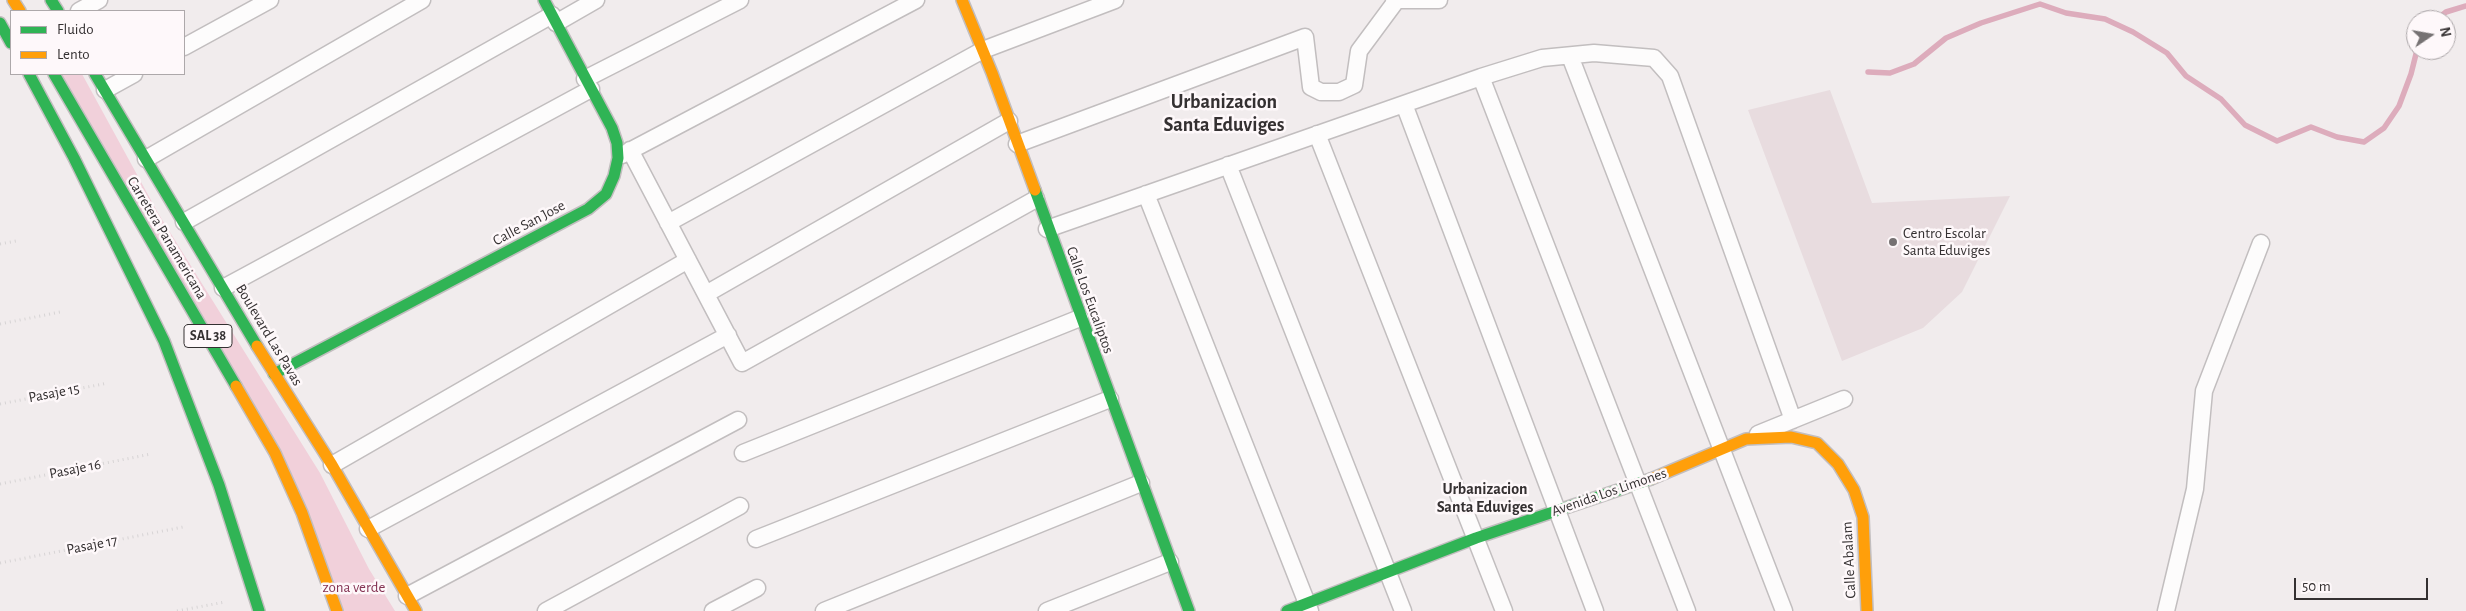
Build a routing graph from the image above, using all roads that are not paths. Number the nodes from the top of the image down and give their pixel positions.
1 (99, 0) edge
2 (270, 0) edge
3 (422, 0) edge
4 (544, 0) edge
5 (596, 0) edge
6 (740, 0) edge
7 (916, 0) edge
8 (962, 0) edge
9 (1114, 0) edge
10 (1439, 0) edge
11 (1395, 1) edge
12 (81, 10) edge
13 (554, 19) junction
14 (0, 23) edge
15 (10, 41) edge
16 (185, 46) edge
17 (983, 50) junction
18 (1570, 56) junction
19 (30, 75) edge
20 (55, 75) edge
21 (96, 75) edge
22 (132, 75) edge
23 (1481, 76) junction
24 (588, 84) junction
25 (105, 90) junction
26 (1404, 104) junction
27 (1008, 121) junction
28 (1317, 134) junction
29 (1017, 144) junction
30 (624, 154) junction
31 (146, 158) junction
32 (1228, 165) junction
33 (1146, 194) junction
34 (1036, 199) junction
35 (184, 222) junction
36 (668, 223) junction
37 (1047, 229) junction
38 (2262, 243) dead end
39 (688, 260) junction
40 (223, 288) junction
41 (706, 294) junction
42 (1080, 318) junction
43 (728, 335) junction
44 (274, 374) junction
45 (1110, 399) junction
46 (1844, 399) dead end
47 (738, 420) dead end
48 (1793, 420) junction
49 (1746, 439) junction
50 (1723, 449) junction
51 (743, 453) dead end
52 (332, 465) junction
53 (1141, 483) junction
54 (1638, 484) junction
55 (740, 506) dead end
56 (1556, 511) junction
57 (368, 529) junction
58 (1476, 538) junction
59 (756, 539) dead end
60 (1170, 562) junction
61 (1387, 572) junction
62 (757, 588) dead end
63 (408, 596) junction
64 (1308, 607) edge
65 (259, 611) edge
66 (337, 611) edge
67 (416, 611) edge
68 (546, 611) edge
69 (713, 611) edge
70 (824, 611) edge
71 (1047, 611) edge
72 (1188, 611) edge
73 (1287, 611) edge
74 (1403, 611) edge
75 (1504, 611) edge
76 (1595, 611) edge
77 (1687, 611) edge
78 (1784, 611) edge
79 (1867, 611) edge
80 (2166, 611) edge

1 - 12 street
2 - 16 street
3 - 31 street
4 - 13 main road, Calle San Jose
5 - 13 street
6 - 24 street
7 - 30 street
8 - 17 main road, Calle Los Eucaliptos
9 - 17 street
10 - 11 street
11 - 29 street
13 - 24 main road, Calle San Jose
13 - 35 street
14 - 15 main road
17 - 27 main road, Calle Los Eucaliptos
17 - 36 street
18 - 23 street
18 - 48 street
18 - 50 street
19 - 65 main road, SAL 38
20 - 66 main road, Carretera Panamericana / SAL 38
21 - 25 main road, Boulevard Las Pavas
22 - 25 street
23 - 26 street
23 - 54 street
24 - 30 main road, Calle San Jose
24 - 40 street
25 - 31 main road, Boulevard Las Pavas
26 - 28 street
26 - 56 street
27 - 29 main road, Calle Los Eucaliptos
27 - 41 street
28 - 32 street
28 - 58 street
29 - 34 main road, Calle Los Eucaliptos
30 - 36 street
30 - 44 main road, Calle San Jose
31 - 35 main road, Boulevard Las Pavas
32 - 33 street
32 - 61 street
33 - 37 street
33 - 64 street
34 - 37 main road, Calle Los Eucaliptos
34 - 43 street
35 - 40 main road, Boulevard Las Pavas
36 - 39 street
37 - 42 main road, Calle Los Eucaliptos
38 - 80 street
39 - 41 street
39 - 52 street
40 - 44 main road, Boulevard Las Pavas
41 - 43 street
42 - 45 main road, Calle Los Eucaliptos
42 - 51 street
43 - 57 street
44 - 52 main road, Boulevard Las Pavas
45 - 53 main road, Calle Los Eucaliptos
45 - 59 street
46 - 48 street, Avenida Los Limones
47 - 63 street
48 - 49 street, Avenida Los Limones
49 - 50 main road, Avenida Los Limones
49 - 79 main road, Calle Abalam
50 - 54 main road, Avenida Los Limones
50 - 78 street
52 - 57 main road, Boulevard Las Pavas
53 - 60 main road, Calle Los Eucaliptos
53 - 70 street
54 - 56 main road, Avenida Los Limones
54 - 77 street
55 - 68 street
56 - 58 main road, Avenida Los Limones
56 - 76 street
57 - 63 main road, Boulevard Las Pavas
58 - 61 main road, Avenida Los Limones
58 - 75 street
60 - 71 street
60 - 72 main road, Calle Los Eucaliptos
61 - 64 main road, Avenida Los Limones
61 - 74 street
62 - 69 street
63 - 67 main road, Boulevard Las Pavas
64 - 73 main road, Avenida Los Limones

